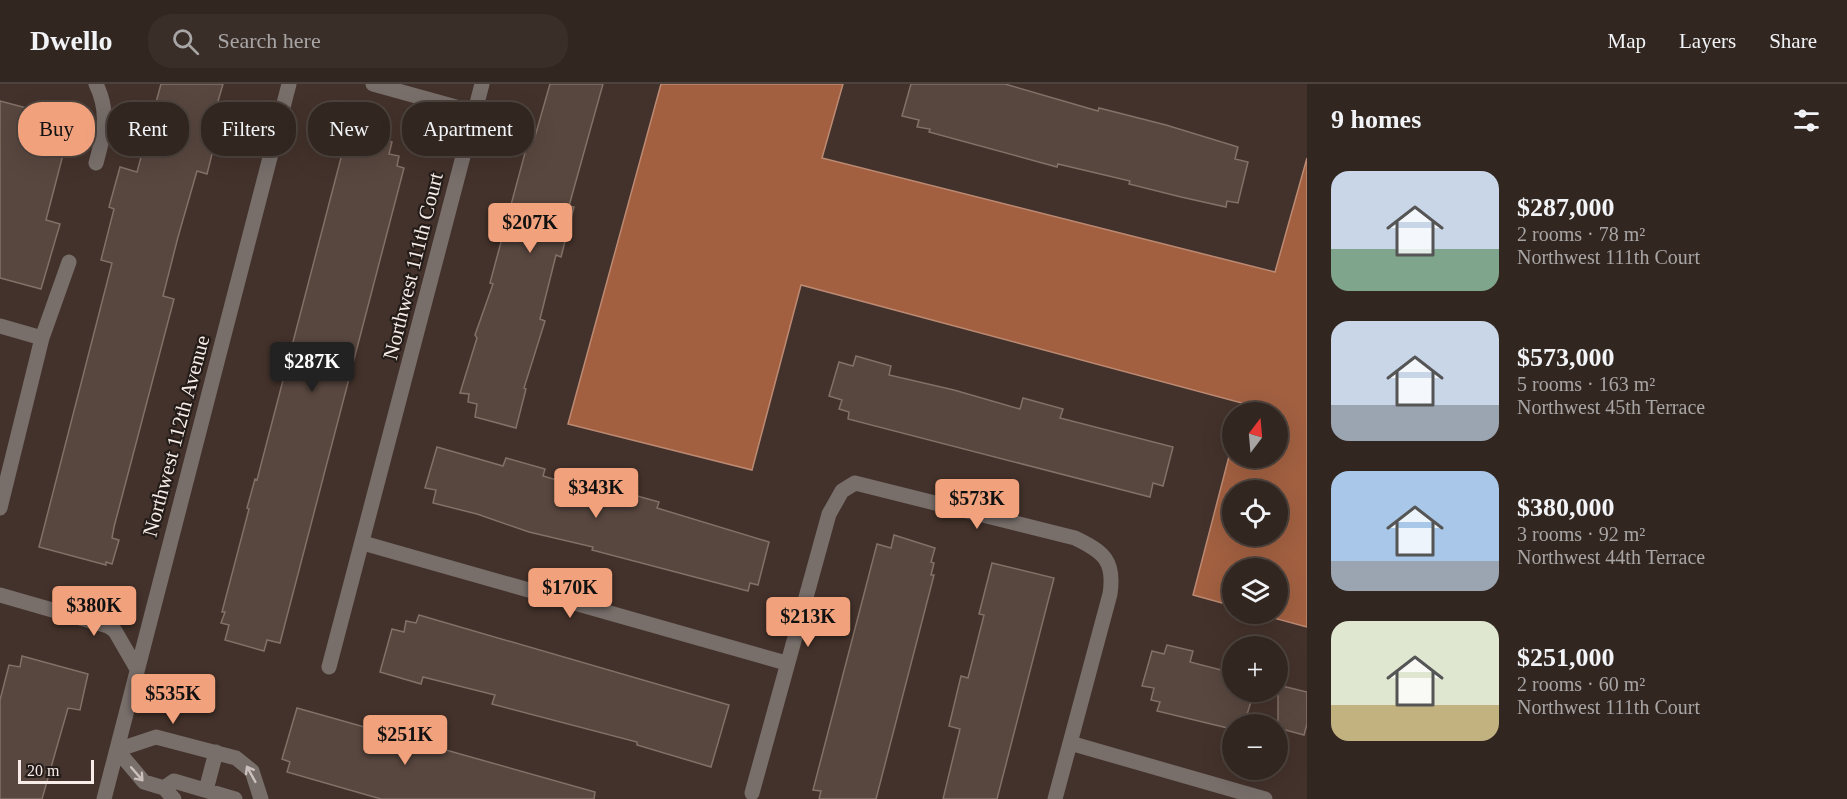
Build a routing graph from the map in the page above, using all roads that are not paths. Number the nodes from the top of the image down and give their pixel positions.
1 (96, 84) edge
2 (289, 84) edge
3 (373, 84) edge
4 (482, 84) edge
5 (400, 88) edge
6 (443, 102) edge
7 (477, 102) edge
8 (463, 156) edge
9 (96, 163) dead end
10 (69, 262) dead end
11 (0, 326) edge
12 (42, 338) junction
13 (0, 508) edge
14 (363, 543) junction
15 (0, 595) edge
16 (786, 663) junction
17 (329, 668) dead end
18 (137, 669) junction
19 (1070, 743) junction
20 (117, 750) junction
21 (216, 752) junction
22 (206, 790) junction
23 (169, 793) edge
24 (753, 793) dead end
25 (104, 799) edge
26 (235, 799) edge
27 (261, 799) edge
28 (1055, 799) edge
29 (1265, 799) edge

1 - 9 street
2 - 18 street, Northwest 112th Avenue
3 - 5 street
4 - 7 street, Northwest 111th Court
5 - 6 street
8 - 14 street, Northwest 111th Court
10 - 12 street
11 - 12 street
12 - 13 street
14 - 16 street
14 - 17 street, Northwest 111th Court
15 - 18 street
16 - 19 street
16 - 24 street
18 - 20 street, Northwest 112th Avenue
19 - 28 street
19 - 29 street
20 - 21 street
20 -> 23 street
20 - 25 street, Northwest 112th Avenue
21 - 22 street
27 -> 21 street
22 - 23 street
22 - 26 street

